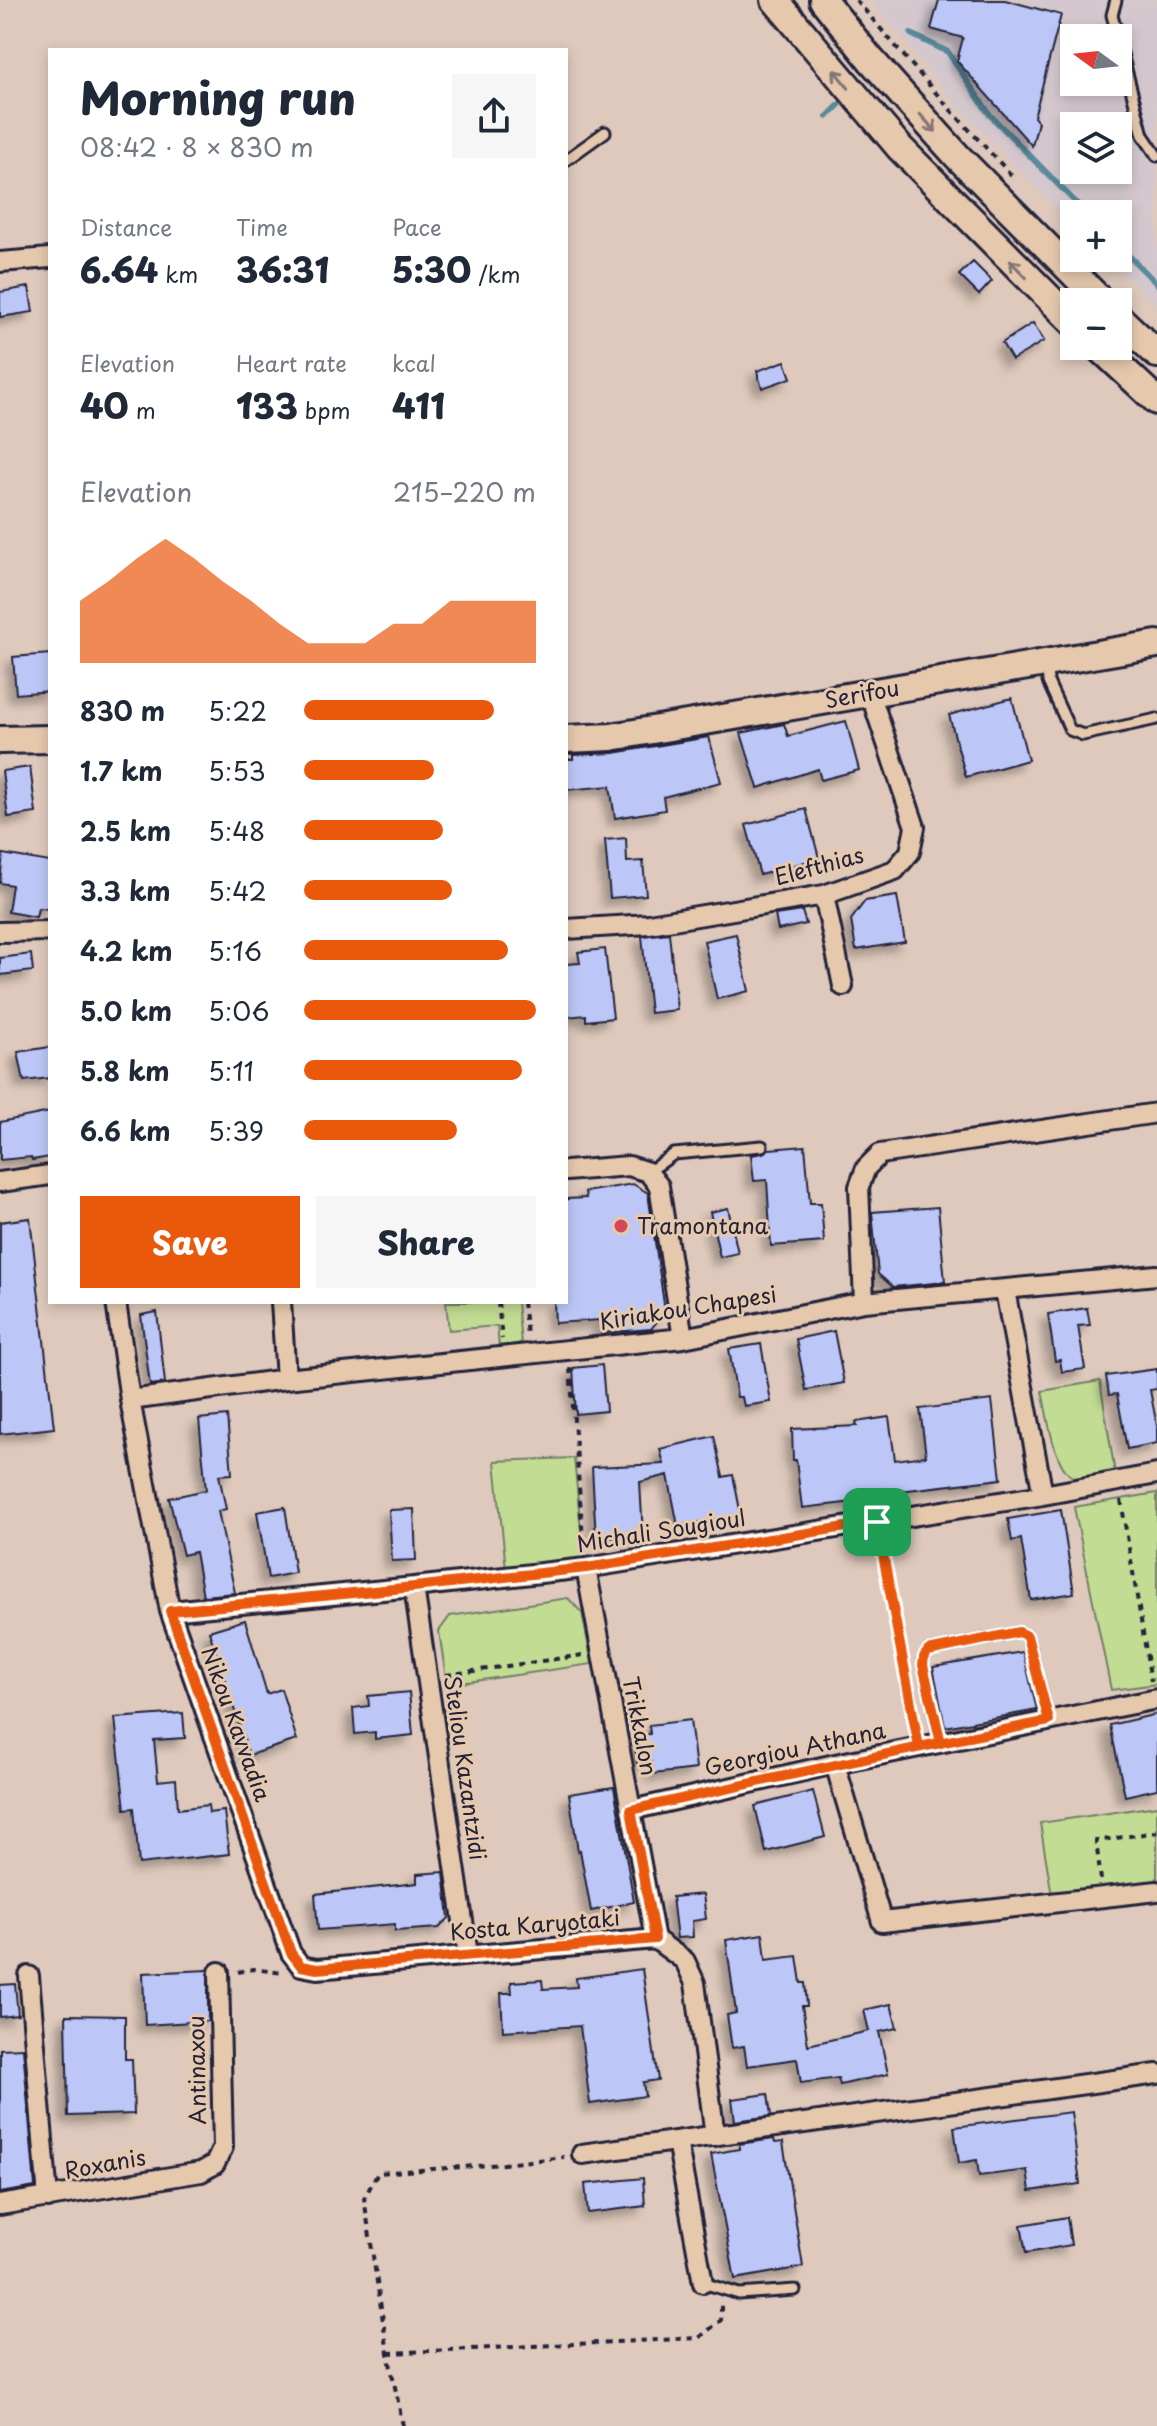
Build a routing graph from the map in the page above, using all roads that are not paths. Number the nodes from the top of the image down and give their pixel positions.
1 (775, 0) edge
2 (823, 0) edge
3 (1116, 0) edge
4 (605, 132) dead end
5 (1157, 156) edge
6 (568, 159) edge
7 (0, 262) edge
8 (48, 263) edge
9 (1088, 288) edge
10 (1060, 309) edge
11 (1132, 330) edge
12 (1157, 354) edge
13 (1113, 360) edge
14 (1157, 401) edge
15 (1157, 644) edge
16 (1047, 663) junction
17 (870, 693) junction
18 (1157, 719) edge
19 (48, 739) edge
20 (568, 739) edge
21 (0, 740) edge
22 (824, 895) junction
23 (568, 929) edge
24 (48, 931) edge
25 (0, 932) edge
26 (843, 986) dead end
27 (1157, 1113) edge
28 (762, 1146) dead end
29 (568, 1171) edge
30 (648, 1172) junction
31 (48, 1175) edge
32 (0, 1182) edge
33 (1157, 1275) edge
34 (1005, 1290) junction
35 (864, 1302) junction
36 (116, 1304) edge
37 (281, 1304) edge
38 (683, 1338) junction
39 (286, 1379) junction
40 (130, 1400) junction
41 (1157, 1474) edge
42 (1043, 1495) junction
43 (586, 1568) junction
44 (414, 1587) junction
45 (170, 1611) junction
46 (1155, 1699) edge
47 (1049, 1721) junction
48 (941, 1743) junction
49 (835, 1764) junction
50 (631, 1810) junction
51 (1157, 1891) edge
52 (655, 1939) junction
53 (468, 1955) junction
54 (301, 1966) joint
55 (219, 1972) dead end
56 (29, 1976) dead end
57 (1157, 2074) edge
58 (715, 2136) junction
59 (677, 2141) junction
60 (582, 2154) road end
61 (215, 2164) joint
62 (48, 2198) junction
63 (0, 2205) edge
64 (712, 2286) joint
65 (795, 2290) dead end

10 -> 1 main road
2 -> 9 main road
3 - 5 lane
4 - 6 lane
7 - 8 street
11 - 12 main road
13 - 14 main road
15 - 16 main road, Serifou
16 - 17 main road, Serifou
16 - 18 lane
17 - 20 main road, Serifou
17 - 22 street, Elefthias
19 - 21 main road
22 - 23 street, Elefthias
22 - 26 street
24 - 25 street
27 - 35 street
28 - 30 lane
29 - 30 street
30 - 38 street
31 - 32 street
33 - 34 street, Kiriakou Chapesi
34 - 35 street, Kiriakou Chapesi
34 - 42 street
35 - 38 street, Kiriakou Chapesi
36 - 40 street, Nikou Kavvadia
37 - 39 street
38 - 39 street, Kiriakou Chapesi
39 - 40 street, Kiriakou Chapesi
40 - 45 street, Nikou Kavvadia
41 - 42 street, Michali Sougioul
42 - 43 street, Michali Sougioul
43 - 44 street, Michali Sougioul
43 - 50 street, Trikkalon
44 - 45 street, Michali Sougioul
44 - 53 street, Steliou Kazantzidi
45 - 54 street, Nikou Kavvadia
46 - 47 street, Georgiou Athana
47 - 48 street, Georgiou Athana
47 - 48 lane
48 - 49 street, Georgiou Athana
49 - 50 street, Georgiou Athana
49 - 51 street
50 - 52 street, Trikkalon
52 - 53 street, Kosta Karyotaki
52 - 58 street
53 - 54 street, Kosta Karyotaki
55 - 61 street, Antinaxou
56 - 62 street
57 - 58 street
58 - 59 street
59 - 60 street
59 - 64 street
61 - 62 street, Roxanis
62 - 63 street, Roxanis
64 - 65 lane

